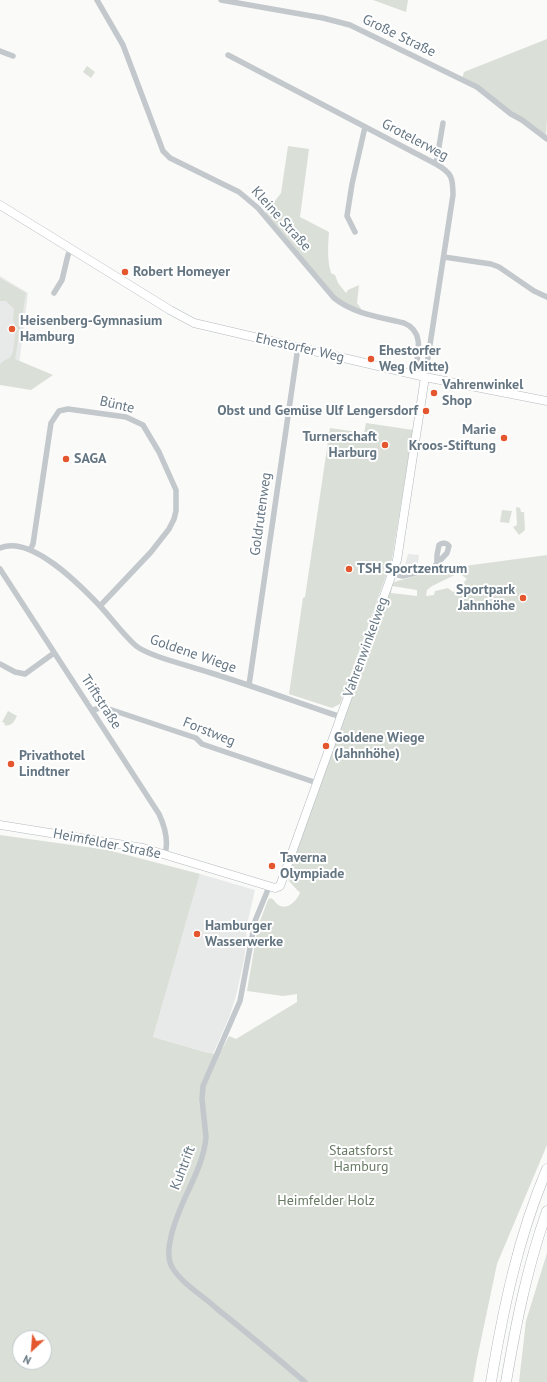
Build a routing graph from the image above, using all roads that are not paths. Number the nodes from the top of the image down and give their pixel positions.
1 (97, 0) edge
2 (221, 0) edge
3 (0, 51) edge
4 (228, 55) dead end
5 (12, 56) dead end
6 (443, 123) dead end
7 (365, 127) junction
8 (547, 139) edge
9 (436, 164) junction
10 (0, 205) edge
11 (355, 232) dead end
12 (72, 249) junction
13 (444, 257) junction
14 (54, 293) dead end
15 (547, 297) edge
16 (298, 347) junction
17 (415, 374) junction
18 (425, 377) junction
19 (547, 401) edge
20 (0, 548) edge
21 (30, 550) junction
22 (437, 563) dead end
23 (0, 569) edge
24 (392, 574) junction
25 (100, 606) junction
26 (54, 652) junction
27 (0, 664) edge
28 (249, 685) junction
29 (93, 710) junction
30 (341, 717) junction
31 (317, 783) junction
32 (0, 825) edge
33 (165, 854) junction
34 (269, 886) junction
35 (280, 886) joint
36 (547, 1169) edge
37 (547, 1211) edge
38 (305, 1382) edge
39 (491, 1382) edge
40 (506, 1382) edge

1 - 17 street, Kleine Straße
2 - 8 street, Große Straße
3 - 5 street
4 - 7 street, Grotelerweg
6 - 9 street
7 - 9 street, Grotelerweg
7 - 11 street
9 - 13 street, Grotelerweg
10 - 12 street, Ehestorfer Weg
12 - 14 street
12 - 16 street, Ehestorfer Weg
13 - 15 street
13 - 18 street, Grotelerweg
16 - 17 street, Ehestorfer Weg
16 - 28 street, Goldrutenweg
17 - 18 street, Ehestorfer Weg
18 - 19 street, Ehestorfer Weg
18 - 24 street, Vahrenwinkelweg
20 - 21 street, Goldene Wiege
21 - 25 street, Goldene Wiege
21 - 25 street, Bünte
22 - 24 street
23 - 26 street, Triftstraße
24 - 30 street, Vahrenwinkelweg
25 - 28 street, Goldene Wiege
26 - 27 street
26 - 29 street, Triftstraße
28 - 30 street, Goldene Wiege
29 - 31 street, Forstweg
29 - 33 street, Triftstraße
30 - 31 street, Vahrenwinkelweg
31 - 35 street, Vahrenwinkelweg
32 - 33 street, Heimfelder Straße
33 - 34 street, Heimfelder Straße
34 - 35 street, Heimfelder Straße
34 - 38 street, Kuhtrift
36 - 39 highway
37 - 40 highway

